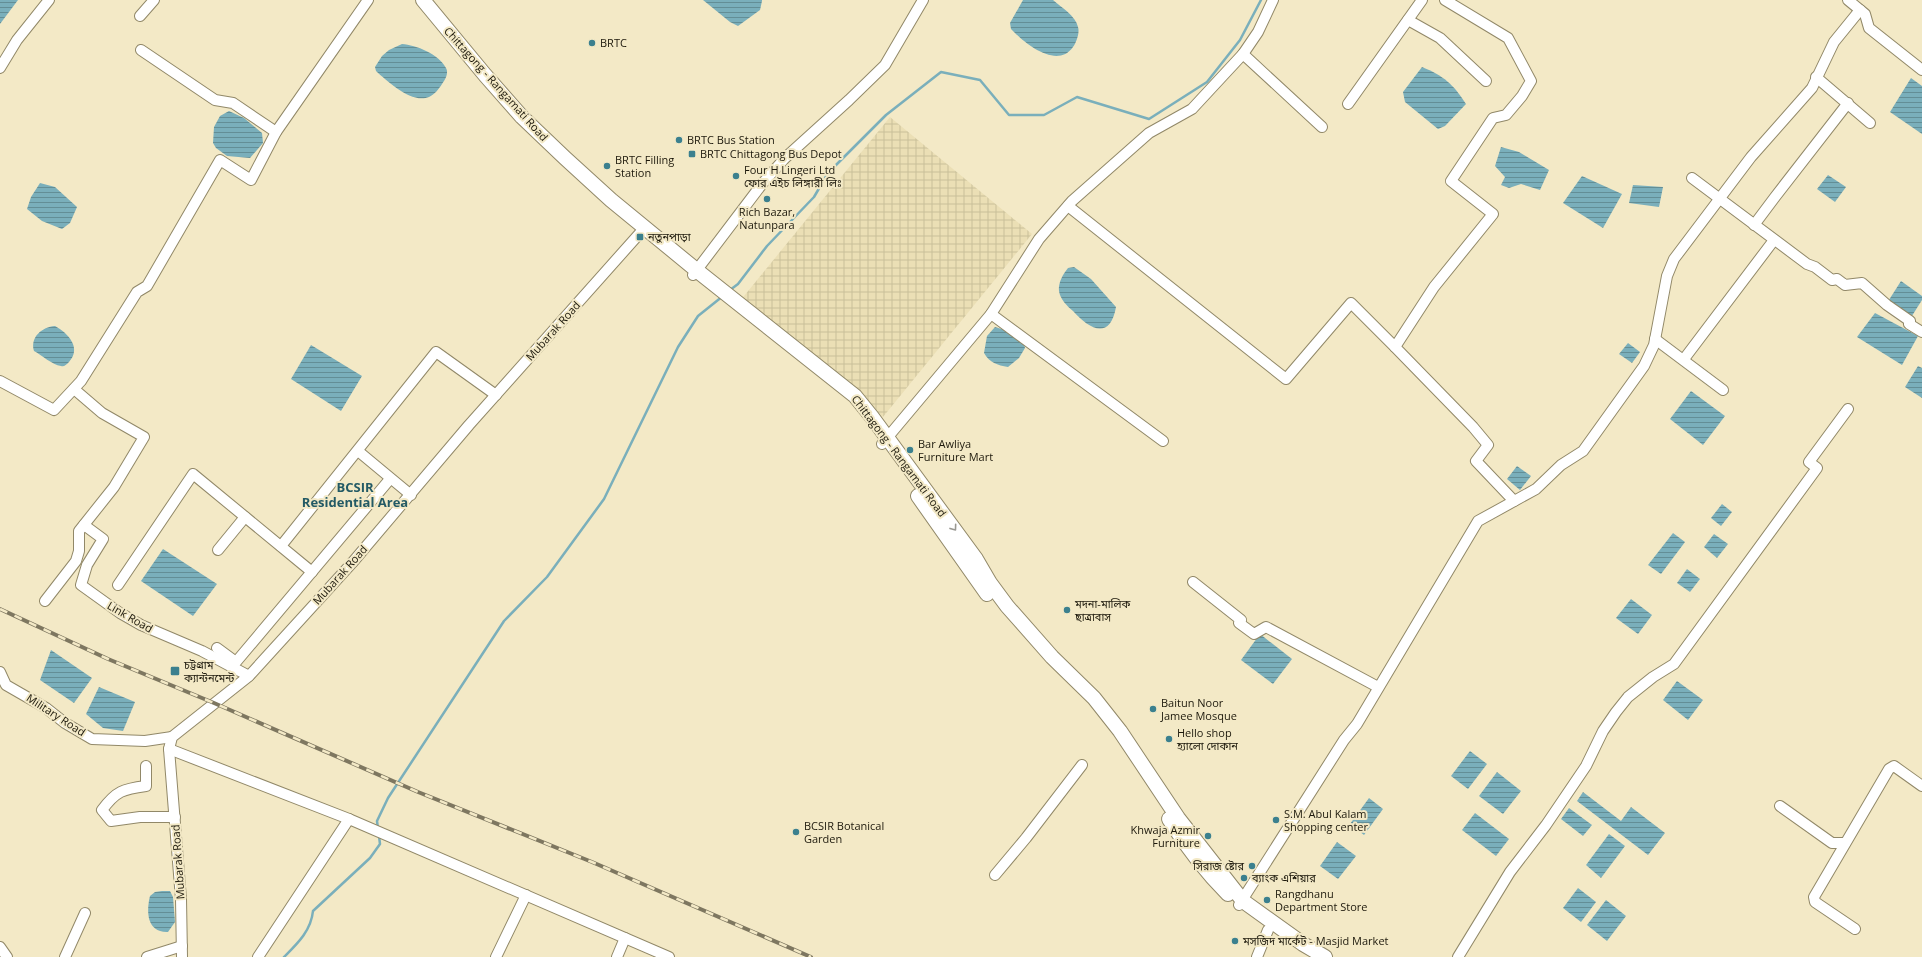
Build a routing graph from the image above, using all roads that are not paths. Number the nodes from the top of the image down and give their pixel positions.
1 (49, 0) edge
2 (154, 0) edge
3 (368, 0) edge
4 (414, 0) edge
5 (423, 0) edge
6 (923, 0) edge
7 (1274, 0) edge
8 (1422, 0) edge
9 (1445, 0) edge
10 (1848, 0) edge
11 (1860, 10) junction
12 (140, 16) dead end
13 (1408, 20) junction
14 (141, 50) dead end
15 (1243, 54) junction
16 (0, 68) edge
17 (1922, 70) edge
18 (1816, 77) junction
19 (1486, 81) dead end
20 (1848, 103) junction
21 (1348, 104) dead end
22 (1870, 123) dead end
23 (1322, 127) dead end
24 (276, 132) junction
25 (1692, 178) dead end
26 (1719, 198) junction
27 (1068, 206) junction
28 (1754, 226) junction
29 (640, 233) junction
30 (1774, 240) junction
31 (695, 273) junction
32 (991, 314) junction
33 (1922, 332) edge
34 (1655, 339) junction
35 (1395, 347) junction
36 (1684, 359) junction
37 (0, 381) edge
38 (74, 390) junction
39 (1723, 390) dead end
40 (496, 396) junction
41 (1848, 409) dead end
42 (884, 440) junction
43 (1163, 441) dead end
44 (358, 451) junction
45 (390, 479) junction
46 (411, 495) junction
47 (1514, 501) junction
48 (246, 517) junction
49 (84, 525) junction
50 (281, 546) junction
51 (218, 550) dead end
52 (312, 572) junction
53 (1193, 582) dead end
54 (118, 585) dead end
55 (45, 601) dead end
56 (217, 648) dead end
57 (0, 672) edge
58 (249, 676) junction
59 (3, 684) edge
60 (1378, 688) junction
61 (172, 737) junction
62 (168, 749) junction
63 (1082, 765) dead end
64 (146, 766) dead end
65 (1922, 786) edge
66 (1780, 806) dead end
67 (175, 817) junction
68 (349, 819) junction
69 (1845, 843) junction
70 (995, 875) dead end
71 (526, 895) junction
72 (1241, 903) junction
73 (85, 912) dead end
74 (1855, 929) dead end
75 (1268, 930) junction
76 (625, 938) junction
77 (176, 951) edge
78 (65, 957) edge
79 (147, 957) edge
80 (182, 957) edge
81 (258, 957) edge
82 (496, 957) edge
83 (616, 957) edge
84 (669, 957) edge
85 (1257, 957) edge
86 (1308, 957) edge
87 (1325, 957) edge
88 (1458, 957) edge

1 - 16 street
2 - 12 street
3 - 24 street
4 - 29 highway, Chittagong - Rangamati Road
5 - 31 highway, Chittagong - Rangamati Road
6 - 31 street
7 - 15 street
8 - 13 street
9 - 35 street
10 - 11 street
11 - 17 street
11 - 18 street
13 - 19 street
13 - 21 street
14 - 24 street
15 - 23 street
15 - 27 street
18 - 20 street
18 - 26 street
20 - 22 street
20 - 28 street
24 - 38 street
25 - 26 street
26 - 28 street
26 - 34 street
27 - 32 street
27 - 35 street
28 - 30 street
29 - 31 highway, Chittagong - Rangamati Road
29 - 40 street, Mubarak Road
30 - 33 street
30 - 36 street
31 - 42 highway, Chittagong - Rangamati Road
32 - 42 street
32 - 43 street
34 - 36 street
34 - 47 street
35 - 47 street
36 - 39 street
37 - 38 street
38 - 49 street
40 - 44 street
40 - 46 street, Mubarak Road
41 - 88 street
42 - 72 highway, Chittagong - Rangamati Road
44 - 45 street
44 - 50 street
45 - 46 street
45 - 52 street
46 - 58 street, Mubarak Road
47 - 60 street
48 - 50 street
48 - 51 street
48 - 54 street
49 - 55 street
49 - 58 street, Link Road
50 - 52 street
52 - 56 street
53 - 60 street
57 - 59 street, Military Road
58 - 61 street, Mubarak Road
59 - 61 street, Military Road
60 - 72 street
61 - 62 street, Mubarak Road
62 - 67 street, Mubarak Road
62 - 68 street
63 - 70 street
64 - 67 street
65 - 69 street
66 - 69 street
67 - 77 street, Mubarak Road
68 - 71 street
68 - 81 street
69 - 74 street
71 - 76 street
71 - 82 street
72 - 75 highway, Chittagong - Rangamati Road
72 - 87 highway, Chittagong - Rangamati Road
73 - 78 street
75 - 85 street
75 - 86 highway, Chittagong - Rangamati Road
76 - 83 street
76 - 84 street
77 - 79 street
77 - 80 street, Mubarak Road

